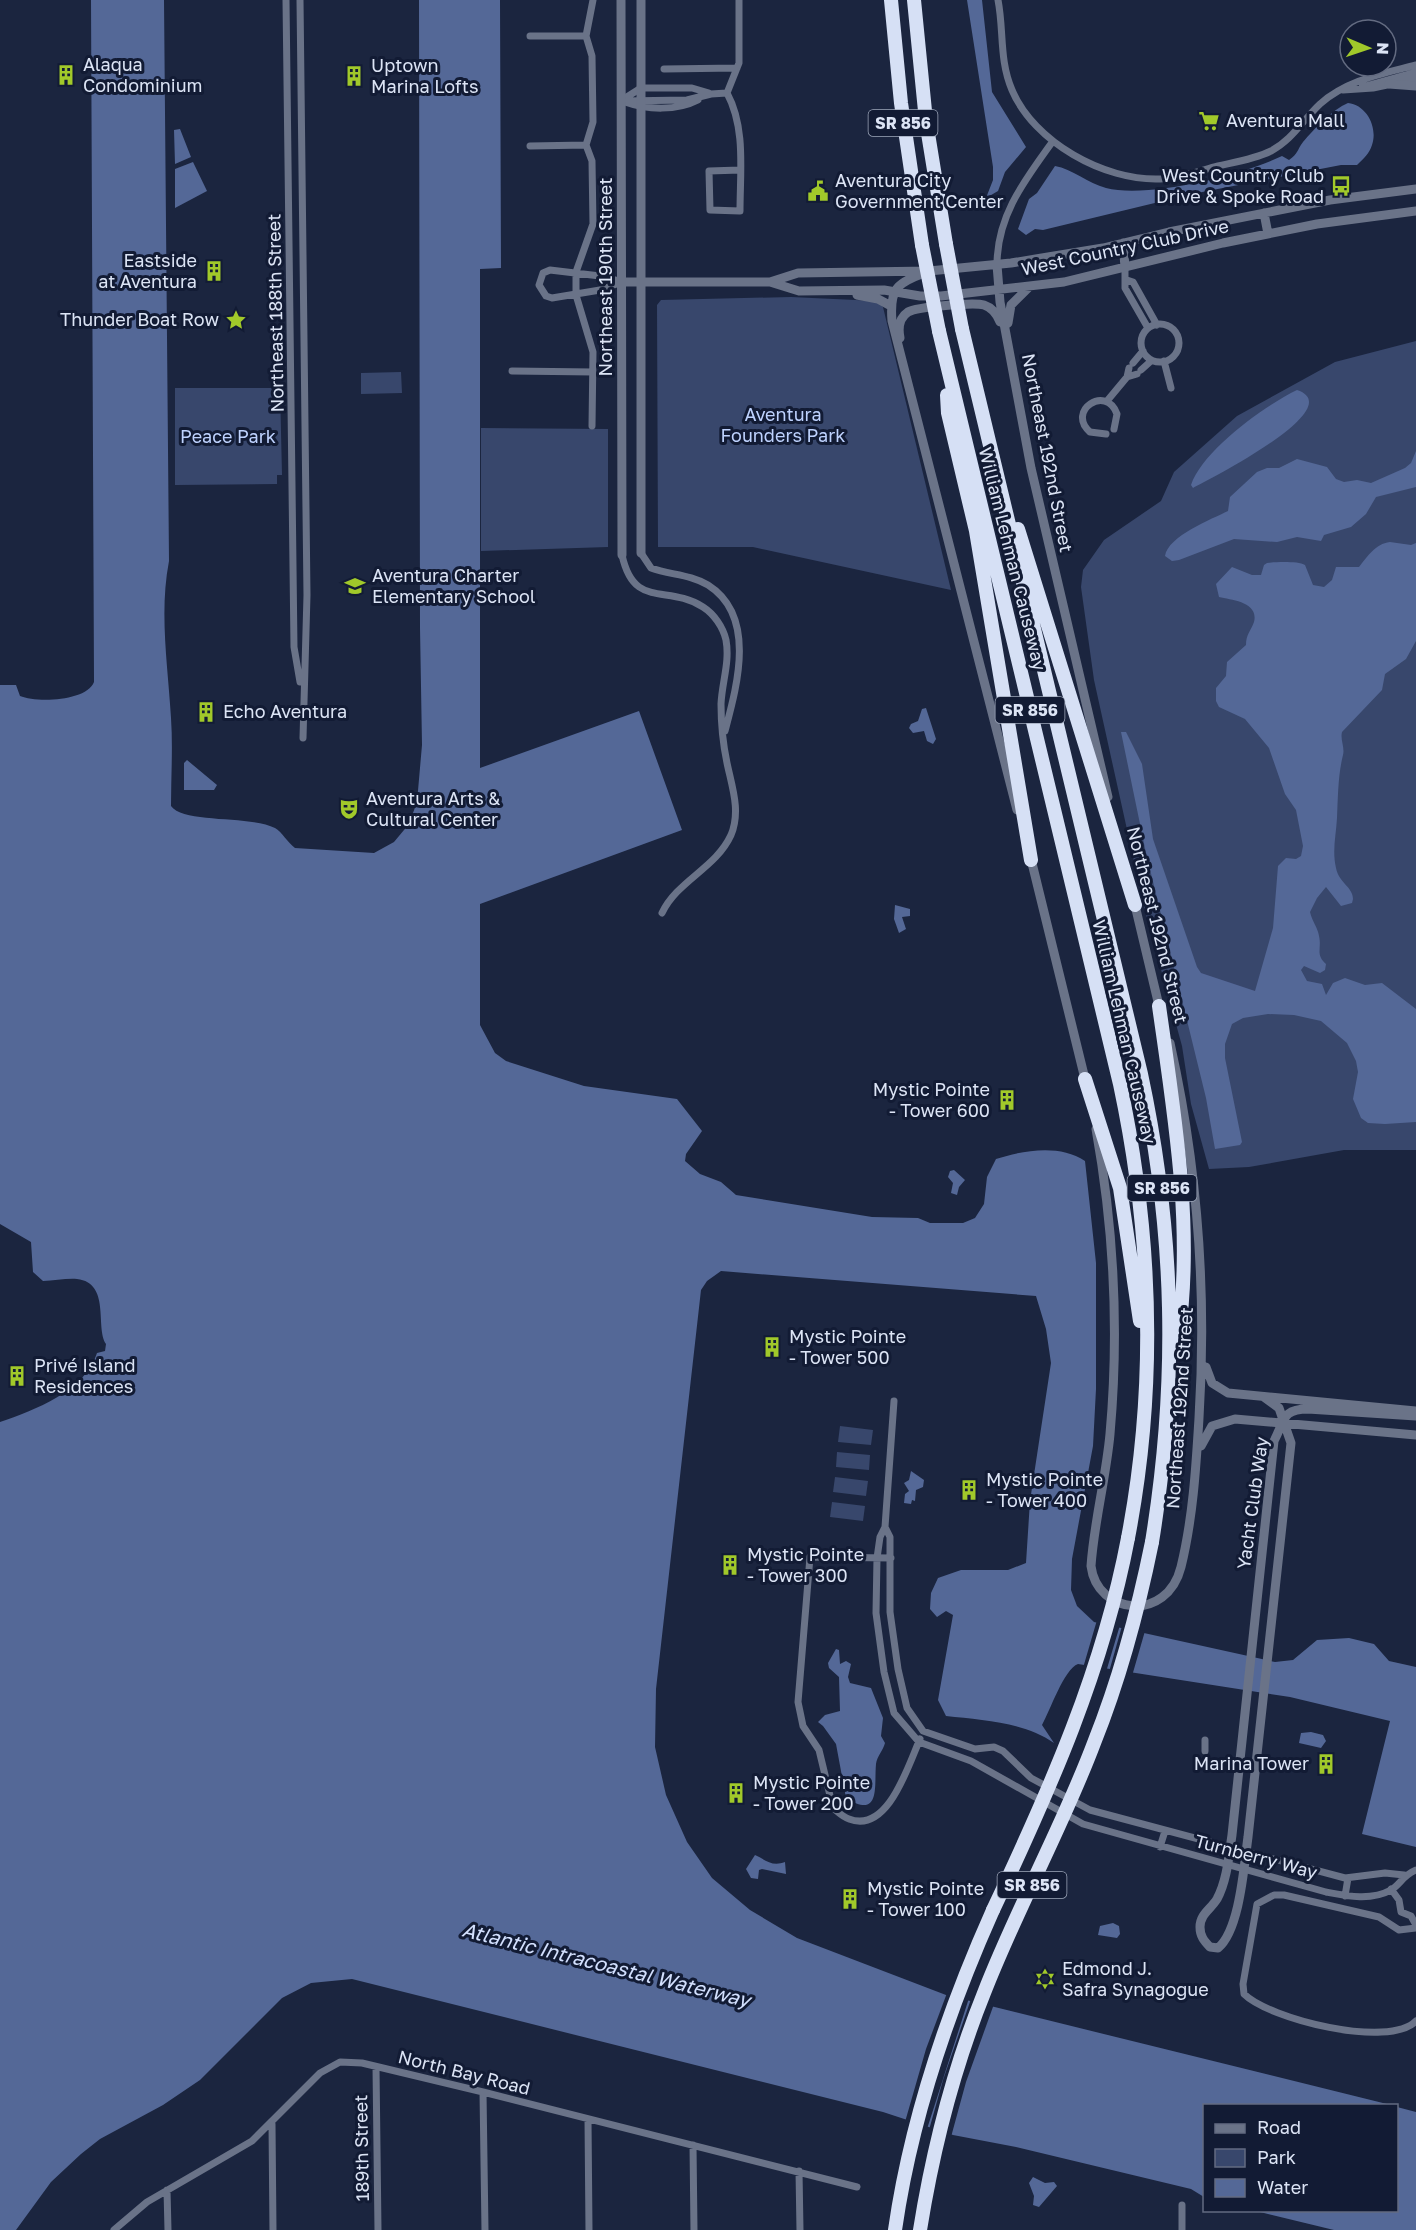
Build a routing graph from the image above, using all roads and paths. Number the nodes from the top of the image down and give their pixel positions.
1 (286, 0) edge
2 (300, 0) edge
3 (593, 0) edge
4 (621, 0) edge
5 (640, 0) edge
6 (739, 0) edge
7 (891, 0) edge
8 (914, 0) edge
9 (998, 0) edge
10 (530, 36) dead end
11 (585, 36) junction
12 (1416, 65) edge
13 (737, 68) junction
14 (664, 69) dead end
15 (1416, 72) edge
16 (1416, 79) edge
17 (1389, 84) junction
18 (1416, 86) edge
19 (641, 88) junction
20 (1360, 88) junction
21 (1338, 91) junction
22 (728, 93) junction
23 (711, 94) junction
24 (622, 101) junction
25 (640, 104) junction
26 (1053, 141) junction
27 (586, 145) junction
28 (530, 146) dead end
29 (740, 170) junction
30 (1416, 189) edge
31 (1416, 211) edge
32 (1264, 213) junction
33 (1268, 234) junction
34 (1124, 243) junction
35 (997, 265) junction
36 (1125, 267) junction
37 (929, 271) junction
38 (576, 272) junction
39 (1127, 280) junction
40 (622, 282) junction
41 (641, 282) junction
42 (770, 282) junction
43 (1028, 288) junction
44 (837, 291) junction
45 (998, 291) junction
46 (894, 292) junction
47 (576, 295) junction
48 (891, 306) junction
49 (1156, 325) junction
50 (1148, 328) junction
51 (1009, 347) junction
52 (1143, 351) junction
53 (945, 357) junction
54 (1151, 361) junction
55 (1164, 361) junction
56 (512, 371) dead end
57 (593, 372) junction
58 (1127, 377) junction
59 (908, 378) junction
60 (1171, 388) dead end
61 (1107, 401) junction
62 (592, 426) dead end
63 (1114, 429) dead end
64 (1106, 434) dead end
65 (622, 440) junction
66 (642, 444) junction
67 (998, 478) junction
68 (641, 553) joint
69 (622, 555) joint
70 (303, 697) junction
71 (724, 736) junction
72 (303, 738) dead end
73 (1031, 860) junction
74 (1135, 905) junction
75 (662, 913) dead end
76 (1159, 1006) junction
77 (1085, 1079) junction
78 (1204, 1348) junction
79 (1147, 1370) junction
80 (1170, 1389) junction
81 (1264, 1397) junction
82 (894, 1401) dead end
83 (1416, 1411) edge
84 (1416, 1416) edge
85 (1282, 1425) junction
86 (1416, 1435) edge
87 (1197, 1462) junction
88 (885, 1527) junction
89 (878, 1558) junction
90 (891, 1558) junction
91 (923, 1731) junction
92 (1205, 1740) dead end
93 (919, 1742) junction
94 (975, 1749) junction
95 (1205, 1751) dead end
96 (971, 1761) junction
97 (1031, 1778) junction
98 (1023, 1790) junction
99 (1090, 1810) junction
100 (1083, 1824) junction
101 (1165, 1831) junction
102 (1160, 1847) junction
103 (1230, 1847) junction
104 (1246, 1850) junction
105 (1227, 1863) junction
106 (1243, 1867) junction
107 (1416, 1870) edge
108 (1404, 1875) junction
109 (1348, 1878) junction
110 (1391, 1889) junction
111 (1345, 1896) junction
112 (1416, 1926) edge
113 (1416, 2021) edge
114 (376, 2067) junction
115 (483, 2092) junction
116 (588, 2118) junction
117 (272, 2124) junction
118 (693, 2145) junction
119 (800, 2171) junction
120 (857, 2187) dead end
121 (167, 2190) junction
122 (1182, 2205) dead end
123 (114, 2230) edge
124 (168, 2230) edge
125 (273, 2230) edge
126 (378, 2230) edge
127 (484, 2230) edge
128 (589, 2230) edge
129 (694, 2230) edge
130 (800, 2230) edge
131 (895, 2230) edge
132 (920, 2230) edge
133 (1182, 2230) edge

1 - 70 street, Northeast 188th Street
2 - 70 street, Northeast 188th Street
3 - 11 street
4 - 24 street, Northeast 190th Street
5 - 19 street, Northeast 190th Street
6 - 13 street
7 - 53 highway, William Lehman Causeway / SR 856, bridge
8 - 67 highway, William Lehman Causeway / SR 856, bridge
9 - 26 street
10 - 11 street
11 - 27 street
12 - 21 street
13 - 14 street
13 - 22 street
15 - 20 street
16 - 17 street
17 - 18 street
17 - 20 street
19 - 23 street
19 - 24 street
19 - 25 street, Northeast 190th Street
20 - 21 street
21 - 26 street
22 - 23 street
22 - 29 street
23 - 25 street
24 - 25 street
24 - 40 street, Northeast 190th Street
25 - 41 street, Northeast 190th Street
26 - 35 street, Northeast 192nd Street
27 - 28 street
27 - 38 street
29 - 29 street
30 - 32 street, West Country Club Drive
31 - 33 street, West Country Club Drive
32 - 33 street
32 - 34 street, West Country Club Drive
33 - 36 street, West Country Club Drive
34 - 35 street, West Country Club Drive
34 - 36 street
35 - 37 street, West Country Club Drive
35 - 45 street, Northeast 192nd Street
36 - 39 street
36 - 43 street, West Country Club Drive
37 - 42 street, West Country Club Drive
37 - 46 street
38 - 40 street
38 - 47 street
38 - 47 street
39 - 49 street
39 - 50 street
40 - 41 street, West Country Club Drive
40 - 47 street
40 - 65 street, Northeast 190th Street
41 - 42 street, West Country Club Drive
41 - 66 street, Northeast 190th Street
42 - 44 street, West Country Club Drive
43 - 45 street, West Country Club Drive
43 - 51 street
44 - 46 street, West Country Club Drive
44 - 48 street
45 - 46 street, West Country Club Drive
45 - 51 street, Northeast 192nd Street
46 - 48 street, Northeast 192nd Street
47 - 57 street
48 - 59 street, Northeast 192nd Street
49 - 50 street
49 - 55 street
50 - 52 street
51 - 59 street
51 - 74 street, Northeast 192nd Street
52 - 54 street
52 - 58 street
53 - 73 highway
53 - 79 highway, William Lehman Causeway / SR 856
54 - 55 street
54 - 58 street
55 - 60 street
56 - 57 street
57 - 62 street
58 - 61 street
59 - 73 street, Northeast 192nd Street
61 - 63 street
61 - 64 street
65 - 66 street
65 - 69 street, Northeast 190th Street
66 - 68 street, Northeast 190th Street
67 - 74 highway
67 - 80 highway, William Lehman Causeway / SR 856
68 - 71 street
69 - 71 street
70 - 72 street, Northeast 188th Street
71 - 75 street
73 - 77 street, Northeast 192nd Street
74 - 76 street, Northeast 192nd Street
76 - 78 street, Northeast 192nd Street
76 - 80 highway
77 - 79 highway
77 - 87 street, Northeast 192nd Street
78 - 81 street
78 - 87 street, Northeast 192nd Street
79 - 131 highway, William Lehman Causeway / SR 856, bridge
80 - 132 highway, William Lehman Causeway / SR 856, bridge
81 - 83 street
81 - 85 street
82 - 88 street
84 - 85 street
85 - 86 street
85 - 87 street
85 - 103 street, Yacht Club Way
85 - 104 street, Yacht Club Way
88 - 89 street
88 - 90 street
89 - 90 street
89 - 93 street
89 - 93 street
90 - 91 street
91 - 93 street
91 - 94 street, Turnberry Way
92 - 95 street
93 - 96 street, Turnberry Way
94 - 96 street
94 - 97 street, Turnberry Way
96 - 98 street, Turnberry Way
97 - 98 street
97 - 99 street, Turnberry Way
98 - 100 street, Turnberry Way
99 - 100 street
99 - 101 street, Turnberry Way
100 - 102 street, Turnberry Way
101 - 102 street
101 - 103 street, Turnberry Way
102 - 105 street, Turnberry Way
103 - 104 street, Turnberry Way
103 - 105 street, Yacht Club Way
104 - 106 street, Yacht Club Way
104 - 109 street, Turnberry Way
105 - 106 street, Turnberry Way
105 - 106 street, Yacht Club Way
106 - 111 street, Turnberry Way
107 - 108 street, Turnberry Way
108 - 109 street, Turnberry Way
108 - 110 street, Turnberry Way
109 - 111 street
110 - 111 street, Turnberry Way
110 - 112 street
112 - 113 street
114 - 115 street, North Bay Road
114 - 117 street, North Bay Road
114 - 126 street, 189th Street
115 - 116 street, North Bay Road
115 - 127 street
116 - 118 street, North Bay Road
116 - 128 street
117 - 121 street, North Bay Road
117 - 125 street
118 - 119 street, North Bay Road
118 - 129 street
119 - 120 street, North Bay Road
119 - 130 street
121 - 123 street, North Bay Road
121 - 124 street
122 - 133 street

